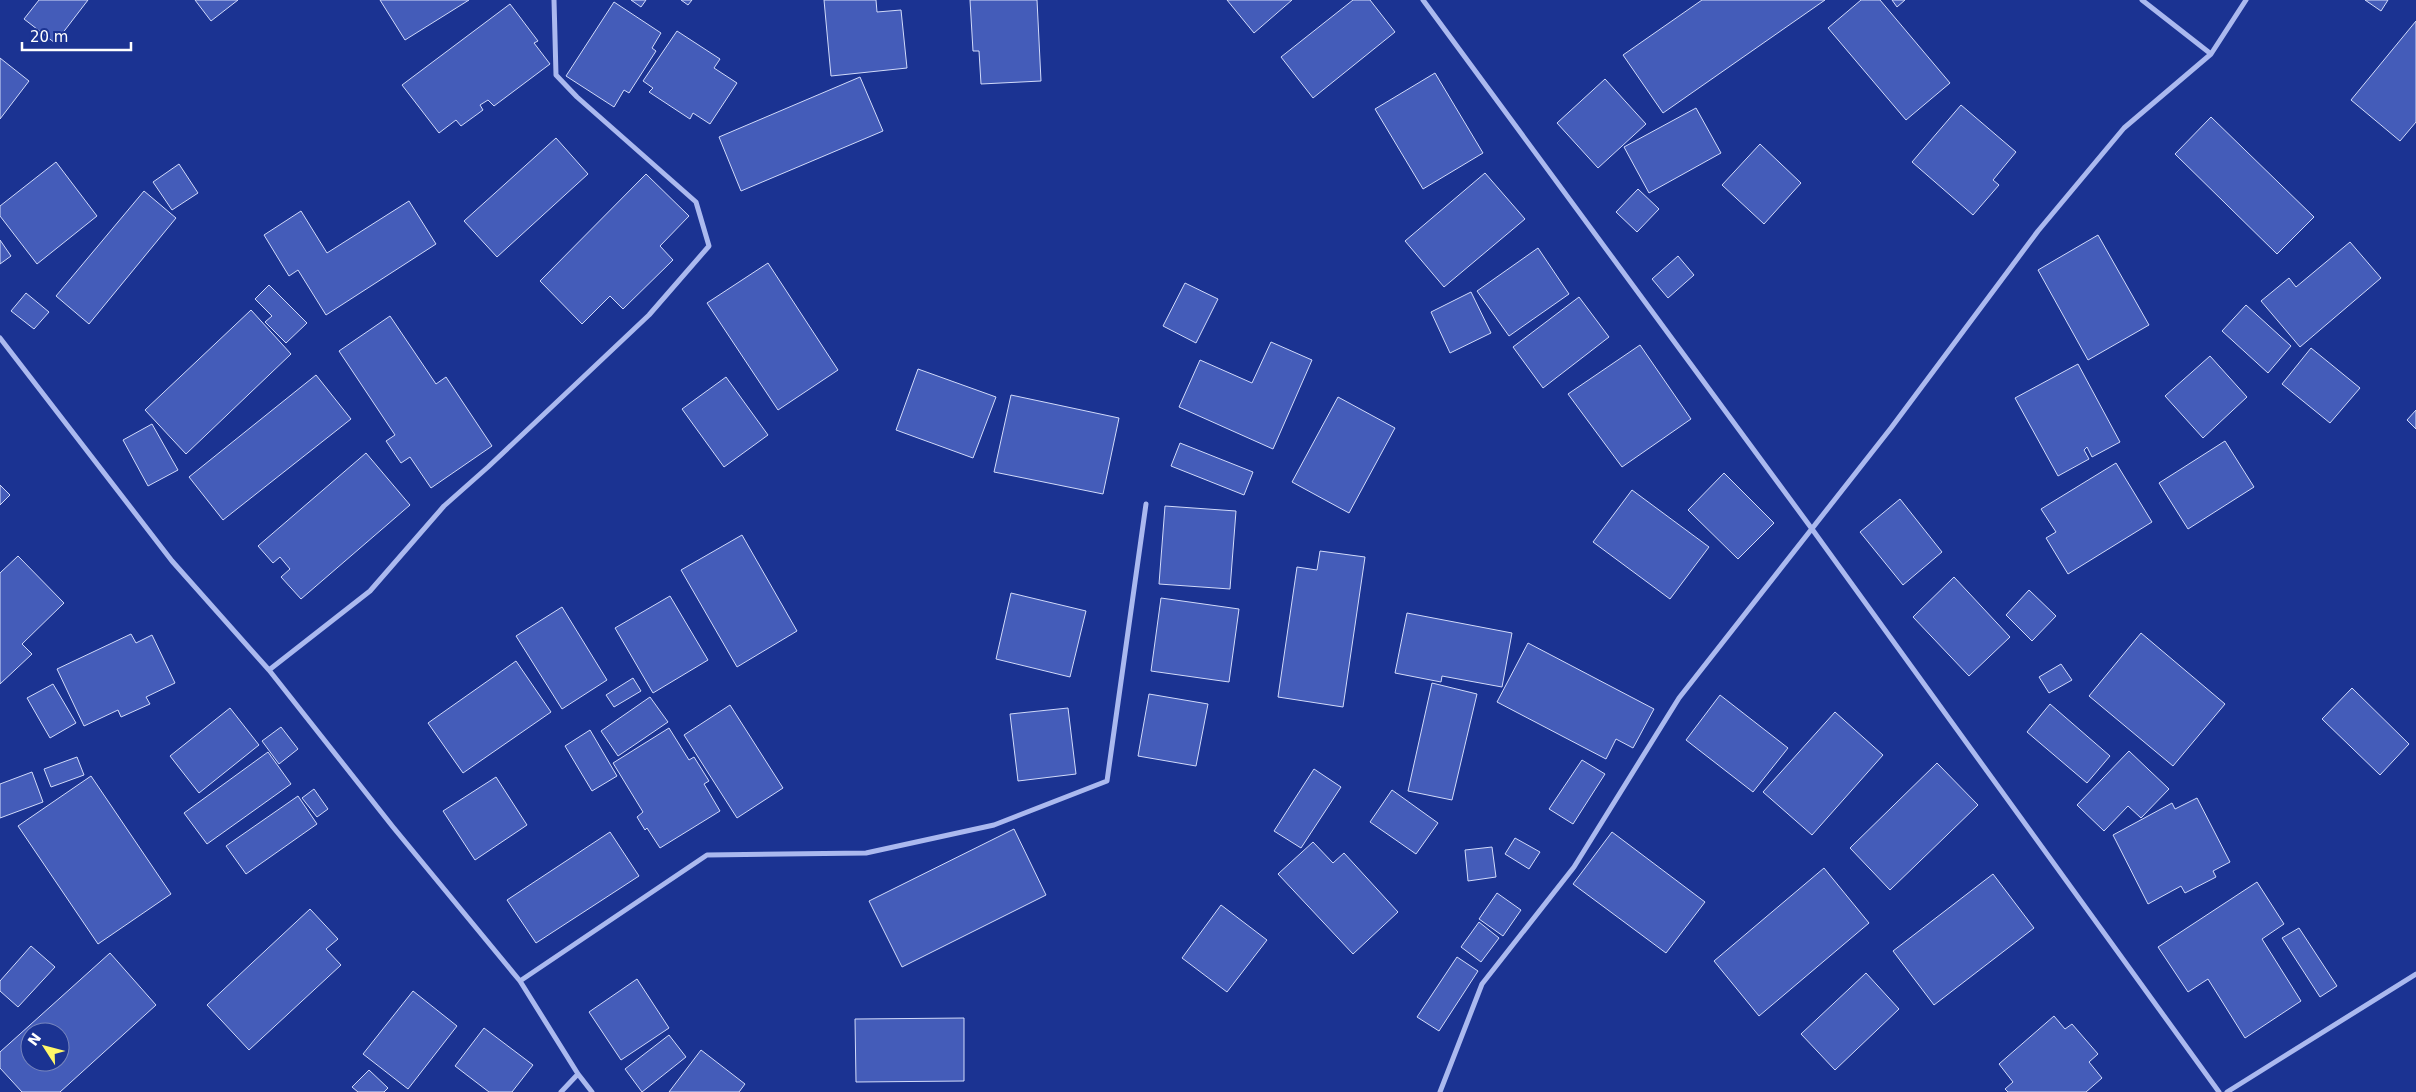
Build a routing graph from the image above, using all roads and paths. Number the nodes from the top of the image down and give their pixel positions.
1 (554, 0) edge
2 (1423, 0) edge
3 (2142, 0) edge
4 (2246, 0) edge
5 (2211, 54) junction
6 (0, 338) edge
7 (1146, 504) dead end
8 (1812, 529) junction
9 (269, 670) junction
10 (2416, 974) edge
11 (520, 981) junction
12 (578, 1074) junction
13 (560, 1092) edge
14 (592, 1092) edge
15 (1440, 1092) edge
16 (2219, 1092) edge
17 (2227, 1092) edge

1 - 9 street
2 - 8 street
3 - 5 street
4 - 5 street
5 - 8 street
6 - 9 street
7 - 11 street
8 - 15 street
8 - 16 street
9 - 11 street
10 - 17 street
11 - 12 street
12 - 13 street
12 - 14 street

